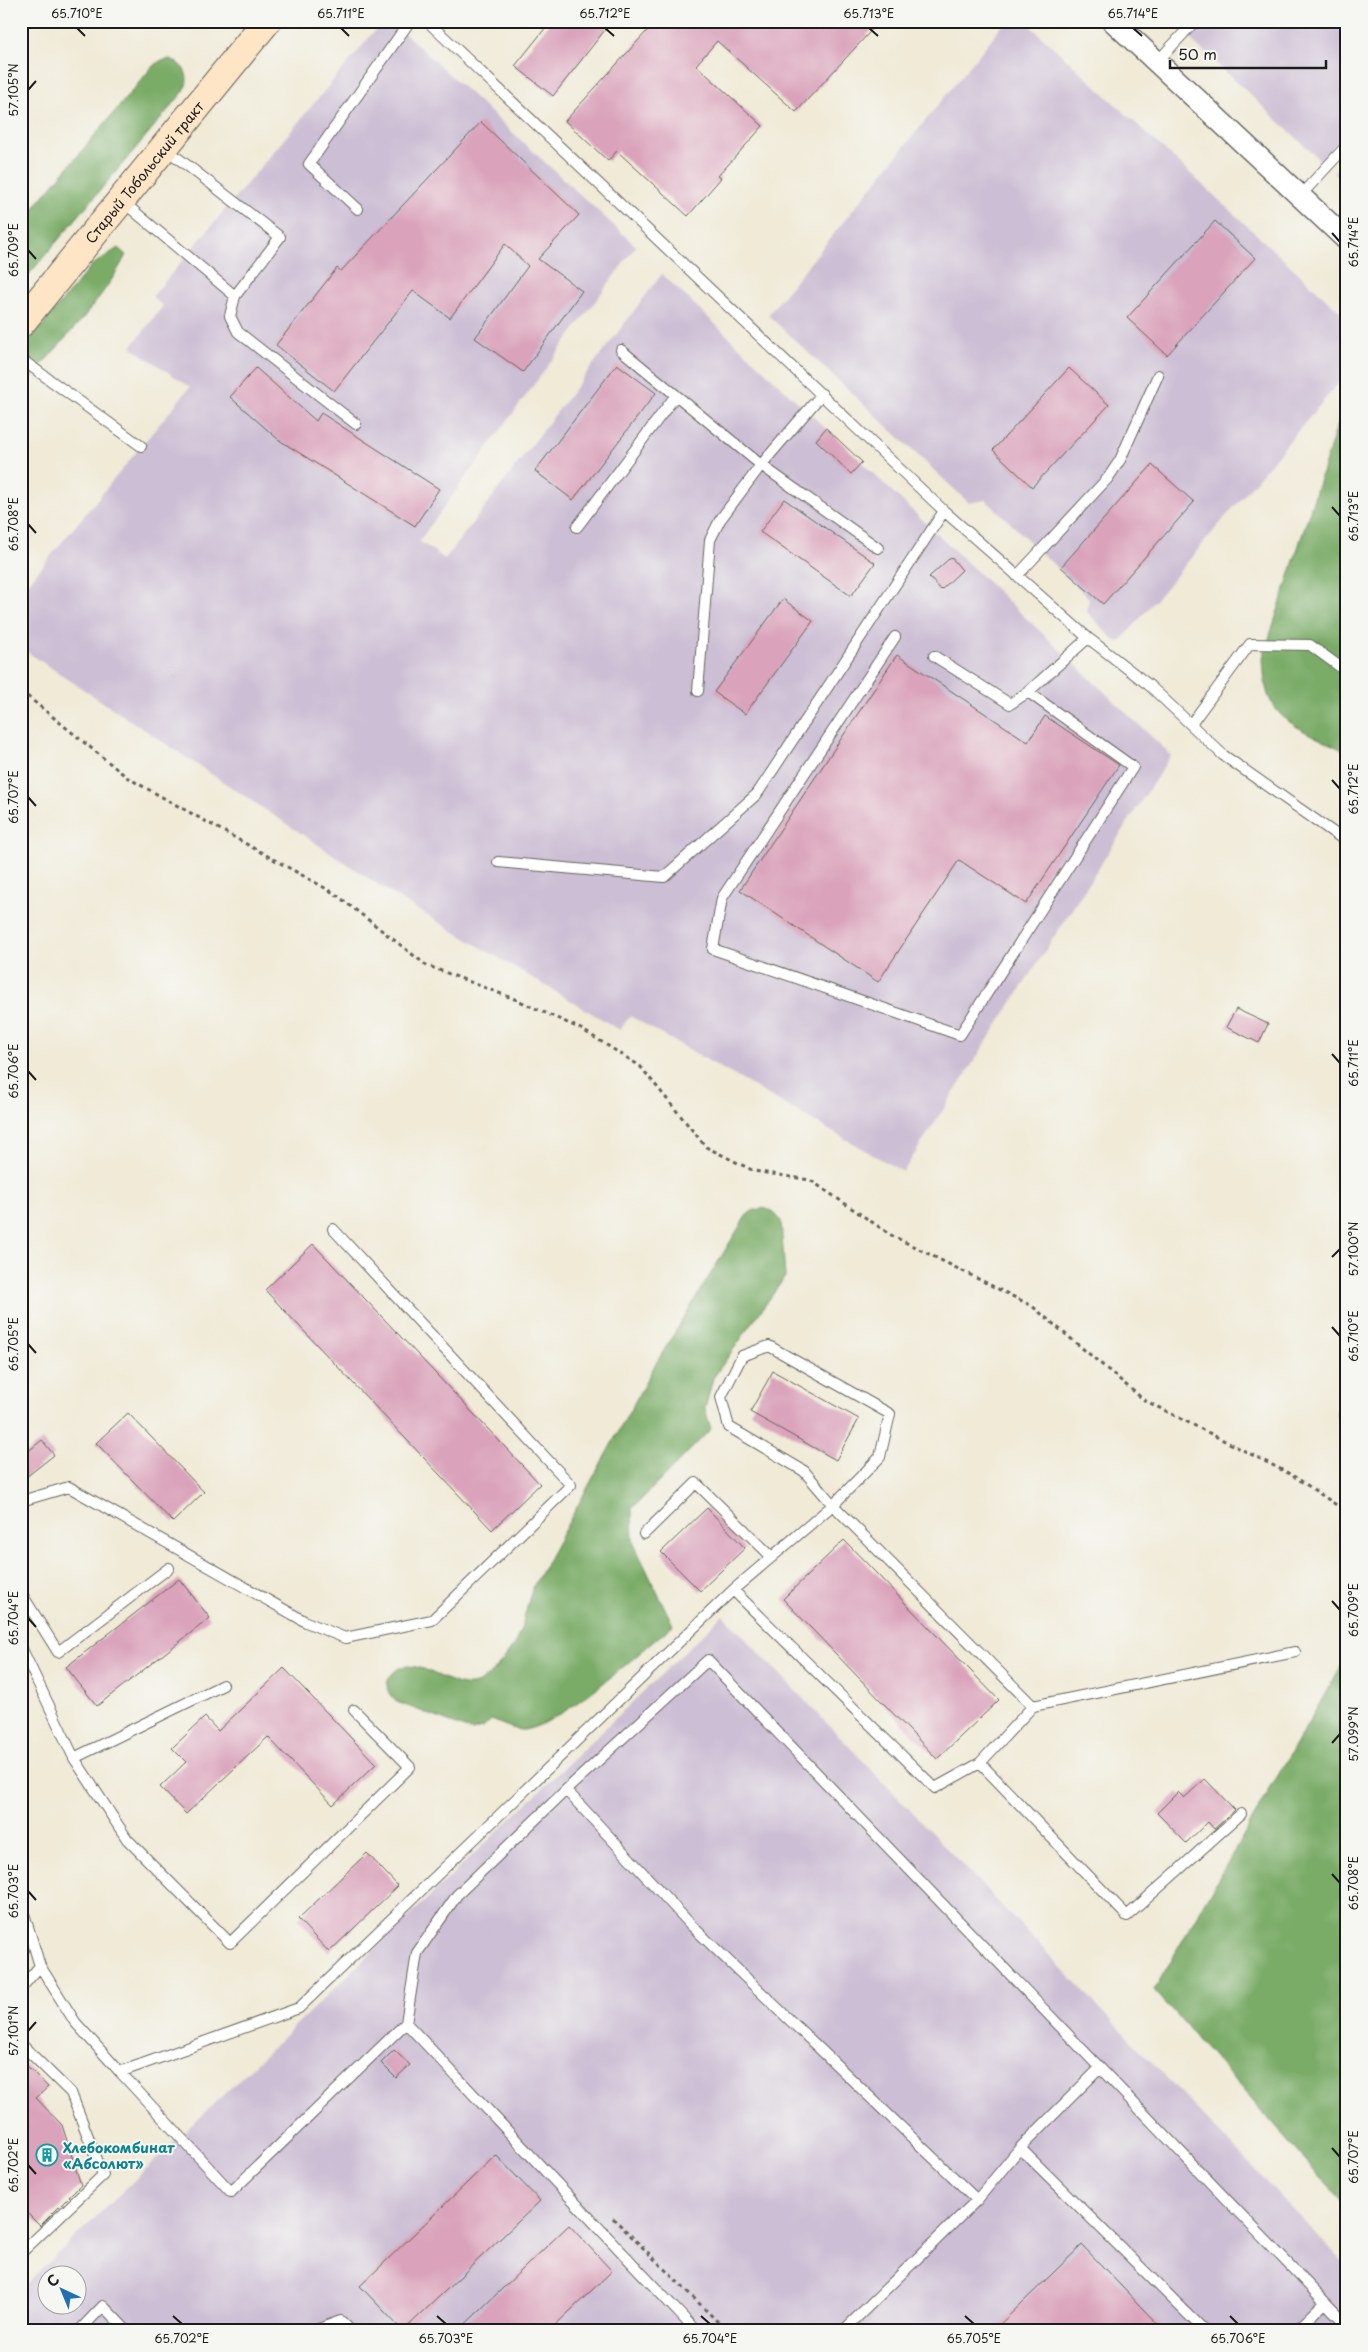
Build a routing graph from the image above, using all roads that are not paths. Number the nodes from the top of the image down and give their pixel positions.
1 (267, 21) edge
2 (410, 21) edge
3 (427, 21) edge
4 (1113, 21) edge
5 (1195, 21) edge
6 (1157, 62) junction
7 (1347, 145) edge
8 (164, 148) junction
9 (1300, 196) junction
10 (122, 200) junction
11 (358, 209) dead end
12 (1347, 240) edge
13 (235, 296) junction
14 (21, 324) edge
15 (621, 350) dead end
16 (21, 359) edge
17 (1158, 375) dead end
18 (822, 394) junction
19 (676, 395) junction
20 (356, 424) dead end
21 (142, 446) dead end
22 (761, 465) junction
23 (944, 511) junction
24 (577, 527) dead end
25 (878, 548) dead end
26 (1017, 576) junction
27 (895, 637) dead end
28 (1088, 638) junction
29 (934, 656) dead end
30 (1347, 672) edge
31 (698, 691) dead end
32 (1028, 692) junction
33 (1190, 724) junction
34 (1347, 842) edge
35 (498, 862) dead end
36 (334, 1230) dead end
37 (21, 1501) edge
38 (833, 1505) junction
39 (644, 1534) dead end
40 (772, 1557) junction
41 (170, 1568) dead end
42 (733, 1590) junction
43 (21, 1593) edge
44 (21, 1647) edge
45 (1295, 1652) dead end
46 (223, 1685) dead end
47 (1032, 1706) junction
48 (354, 1710) dead end
49 (74, 1758) junction
50 (980, 1763) junction
51 (566, 1790) junction
52 (1241, 1814) dead end
53 (21, 1904) edge
54 (40, 1966) junction
55 (21, 1988) edge
56 (406, 2023) junction
57 (21, 2044) edge
58 (1100, 2068) junction
59 (120, 2072) junction
60 (1020, 2148) junction
61 (977, 2200) junction
62 (21, 2253) edge
63 (1325, 2303) junction
64 (1347, 2325) edge
65 (79, 2331) edge
66 (127, 2331) edge
67 (313, 2331) edge
68 (351, 2331) edge
69 (696, 2331) edge
70 (843, 2331) edge
71 (1204, 2331) edge
72 (1296, 2331) edge

1 - 8 street, Старый Тобольский тракт
2 - 11 lane
3 - 18 lane
4 - 6 street
5 - 6 lane
6 - 9 street
7 - 9 lane
8 - 10 street, Старый Тобольский тракт
8 - 13 lane
9 - 12 street
10 - 13 lane
10 - 14 street, Старый Тобольский тракт
13 - 20 lane
15 - 19 lane
16 - 21 lane
17 - 26 lane
18 - 22 lane
18 - 23 lane
19 - 22 lane
19 - 24 lane
22 - 25 lane
22 - 31 lane
23 - 26 lane
23 - 35 lane
26 - 28 lane
27 - 32 lane
28 - 32 lane
28 - 33 lane
29 - 32 lane
30 - 33 lane
33 - 34 lane
36 - 37 lane
38 - 38 lane
38 - 40 lane
38 - 47 lane
39 - 40 lane
40 - 42 lane
41 - 43 lane
42 - 50 lane
42 - 59 lane
44 - 49 lane
45 - 47 lane
46 - 49 lane
47 - 50 lane
48 - 49 lane
50 - 52 lane
51 - 56 lane
51 - 58 lane
51 - 61 lane
53 - 54 lane
54 - 55 lane
54 - 59 lane
56 - 59 lane
56 - 69 lane
57 - 62 lane
58 - 60 lane
58 - 63 lane
60 - 61 lane
60 - 71 lane
61 - 70 lane
63 - 64 lane
63 - 72 lane
65 - 66 lane
67 - 68 lane

